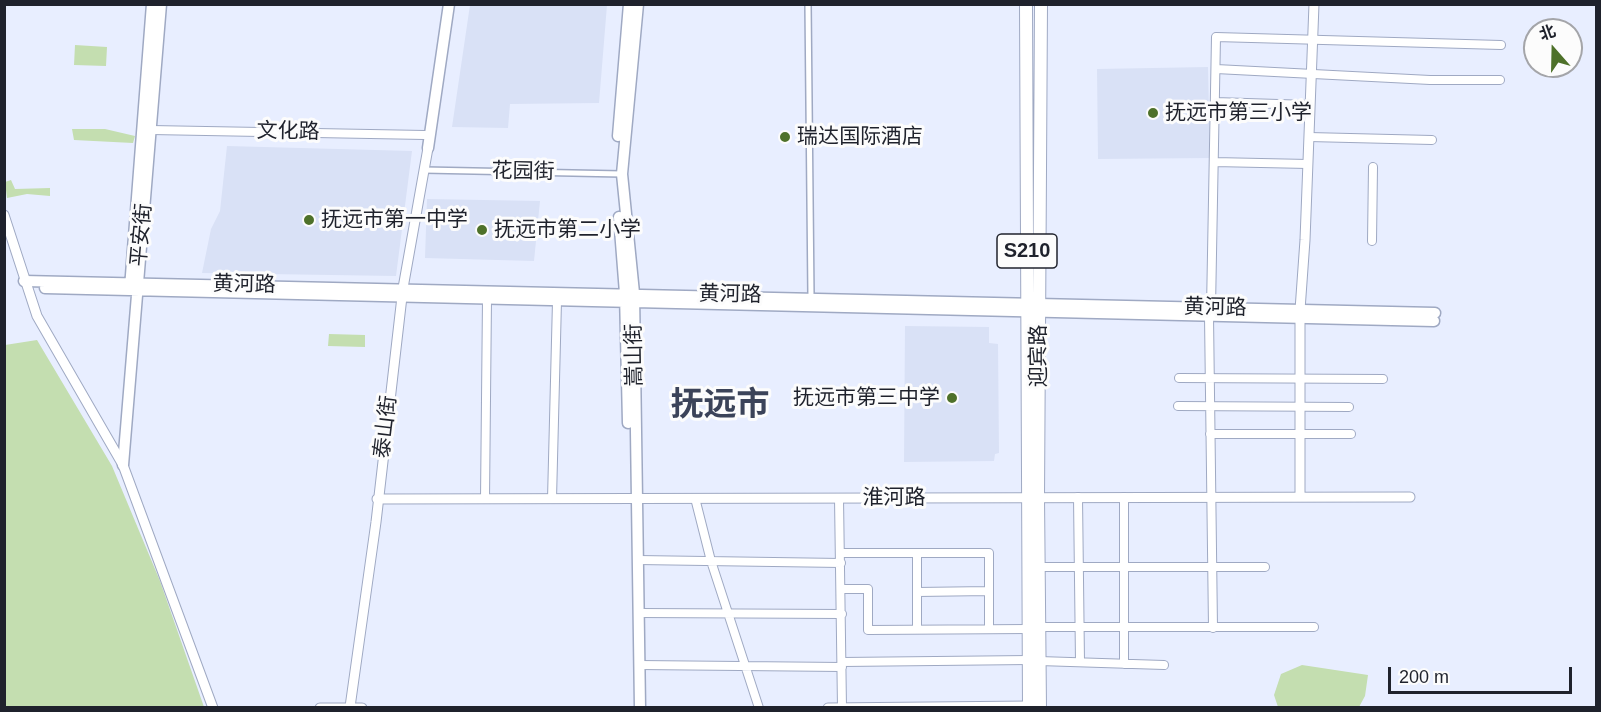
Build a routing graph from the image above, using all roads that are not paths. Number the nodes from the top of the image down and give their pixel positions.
1 (152, 4) edge
2 (161, 4) edge
3 (442, 4) edge
4 (449, 4) edge
5 (630, 4) edge
6 (638, 4) edge
7 (808, 4) edge
8 (1026, 4) edge
9 (1041, 4) edge
10 (1314, 4) edge
11 (1312, 40) junction
12 (1501, 45) dead end
13 (1216, 69) junction
14 (1311, 73) junction
15 (1500, 80) dead end
16 (1215, 102) junction
17 (1310, 105) junction
18 (151, 130) junction
19 (426, 135) junction
20 (1309, 137) junction
21 (1432, 140) dead end
22 (428, 148) junction
23 (1214, 162) junction
24 (1308, 164) junction
25 (1373, 166) dead end
26 (424, 170) junction
27 (618, 174) junction
28 (4, 215) edge
29 (1372, 241) dead end
30 (26, 284) junction
31 (134, 286) junction
32 (403, 292) junction
33 (811, 297) junction
34 (630, 298) junction
35 (487, 299) junction
36 (557, 301) junction
37 (1033, 308) junction
38 (1210, 312) junction
39 (1300, 314) junction
40 (1434, 317) dead end
41 (1179, 378) dead end
42 (1210, 378) junction
43 (1299, 379) junction
44 (1383, 379) dead end
45 (1178, 406) dead end
46 (1210, 406) junction
47 (1300, 407) junction
48 (1349, 407) dead end
49 (1210, 434) junction
50 (1300, 434) junction
51 (1351, 434) dead end
52 (121, 460) junction
53 (1211, 496) junction
54 (1300, 496) junction
55 (1034, 497) junction
56 (1078, 497) junction
57 (1124, 497) junction
58 (1410, 497) dead end
59 (695, 498) junction
60 (839, 498) junction
61 (485, 499) junction
62 (552, 499) junction
63 (633, 499) junction
64 (377, 500) junction
65 (841, 553) junction
66 (917, 553) junction
67 (638, 560) junction
68 (711, 561) junction
69 (841, 564) junction
70 (1124, 566) junction
71 (1212, 566) junction
72 (1039, 567) junction
73 (1080, 567) junction
74 (1265, 567) dead end
75 (842, 589) junction
76 (989, 591) junction
77 (917, 592) junction
78 (727, 612) junction
79 (639, 613) junction
80 (842, 614) junction
81 (1080, 627) junction
82 (1314, 627) dead end
83 (1034, 628) junction
84 (1124, 628) junction
85 (1213, 628) junction
86 (917, 629) junction
87 (989, 629) junction
88 (1034, 661) junction
89 (1080, 662) junction
90 (842, 664) junction
91 (1124, 664) junction
92 (1164, 665) dead end
93 (639, 666) junction
94 (745, 666) junction
95 (350, 707) edge
96 (842, 707) edge
97 (893, 707) edge
98 (943, 707) edge
99 (1033, 707) edge
100 (213, 708) edge
101 (320, 708) edge
102 (362, 708) edge
103 (633, 708) edge
104 (640, 708) edge
105 (759, 708) edge
106 (828, 708) edge

1 - 31 main road, 平安街
2 - 18 main road, 平安街
3 - 19 main road, 泰山街
4 - 22 main road, 泰山街
5 - 27 main road, 嵩山街
6 - 27 main road, 嵩山街
7 - 33 street
8 - 37 main road, 迎宾路 / S210
9 - 37 main road, 迎宾路 / S210
10 - 11 street
11 - 12 street
11 - 13 street
11 - 14 street
13 - 14 street
13 - 16 street
14 - 15 street
14 - 17 street
16 - 17 street
16 - 23 street
17 - 20 street
18 - 19 street, 文化路
18 - 31 main road, 平安街
19 - 22 main road, 泰山街
20 - 21 street
20 - 24 street
22 - 26 street, 泰山街
23 - 24 street
23 - 38 street
24 - 39 street
25 - 29 street
26 - 27 street, 花园街
26 - 32 street, 泰山街
27 - 34 main road, 嵩山街
28 - 30 street
30 - 31 main road, 黄河路
30 - 52 street
31 - 32 main road, 黄河路
31 - 52 main road, 平安街
32 - 34 main road, 黄河路
32 - 35 main road, 黄河路
32 - 64 street, 泰山街
33 - 34 main road, 黄河路
33 - 37 main road, 黄河路
34 - 36 main road, 黄河路
34 - 37 main road, 黄河路
34 - 63 main road, 嵩山街
35 - 36 main road, 黄河路
35 - 61 street
36 - 62 street
37 - 38 main road, 黄河路
37 - 55 main road, 迎宾路 / S210
38 - 39 main road, 黄河路
38 - 42 street
39 - 40 main road, 黄河路
39 - 43 street
41 - 42 street
42 - 43 street
42 - 46 street
43 - 44 street
43 - 47 street
45 - 46 street
46 - 47 street
46 - 49 street
47 - 48 street
47 - 50 street
49 - 50 street
49 - 53 street
50 - 51 street
50 - 54 street
52 - 100 street
53 - 54 street, 淮河路
53 - 57 street, 淮河路
53 - 71 street
54 - 58 street, 淮河路
55 - 56 street, 淮河路
55 - 60 street, 淮河路
55 - 72 main road, 迎宾路 / S210
55 - 83 main road, 迎宾路 / S210
56 - 57 street, 淮河路
56 - 73 street
57 - 70 street
59 - 60 street, 淮河路
59 - 63 street, 淮河路
59 - 68 street
60 - 65 street
61 - 62 street, 淮河路
61 - 64 street, 淮河路
62 - 63 street, 淮河路
63 - 67 main road, 嵩山街
63 - 103 main road, 嵩山街
64 - 95 street, 泰山街
65 - 66 street
65 - 69 street
66 - 76 street
66 - 77 street
67 - 68 street
67 - 79 main road, 嵩山街
68 - 69 street
68 - 78 street
69 - 75 street
70 - 71 street
70 - 73 street
70 - 84 street
71 - 74 street
71 - 85 street
72 - 73 street
72 - 83 main road, 迎宾路 / S210
73 - 81 street
75 - 80 street
75 - 86 street
76 - 77 street
76 - 87 street
77 - 86 street
78 - 79 street
78 - 80 street
78 - 94 street
79 - 93 main road, 嵩山街
80 - 90 street
81 - 83 street
81 - 84 street
81 - 89 street
82 - 85 street
83 - 87 street
83 - 88 main road, 迎宾路 / S210
84 - 85 street
84 - 91 street
86 - 87 street
88 - 89 street
88 - 90 street
88 - 99 main road, 迎宾路 / S210
89 - 91 street
90 - 94 street
90 - 96 street
91 - 92 street
93 - 94 street
93 - 104 main road, 嵩山街
94 - 105 street
95 - 101 street
95 - 102 street
96 - 97 street
96 - 106 street
97 - 98 street
98 - 99 street

